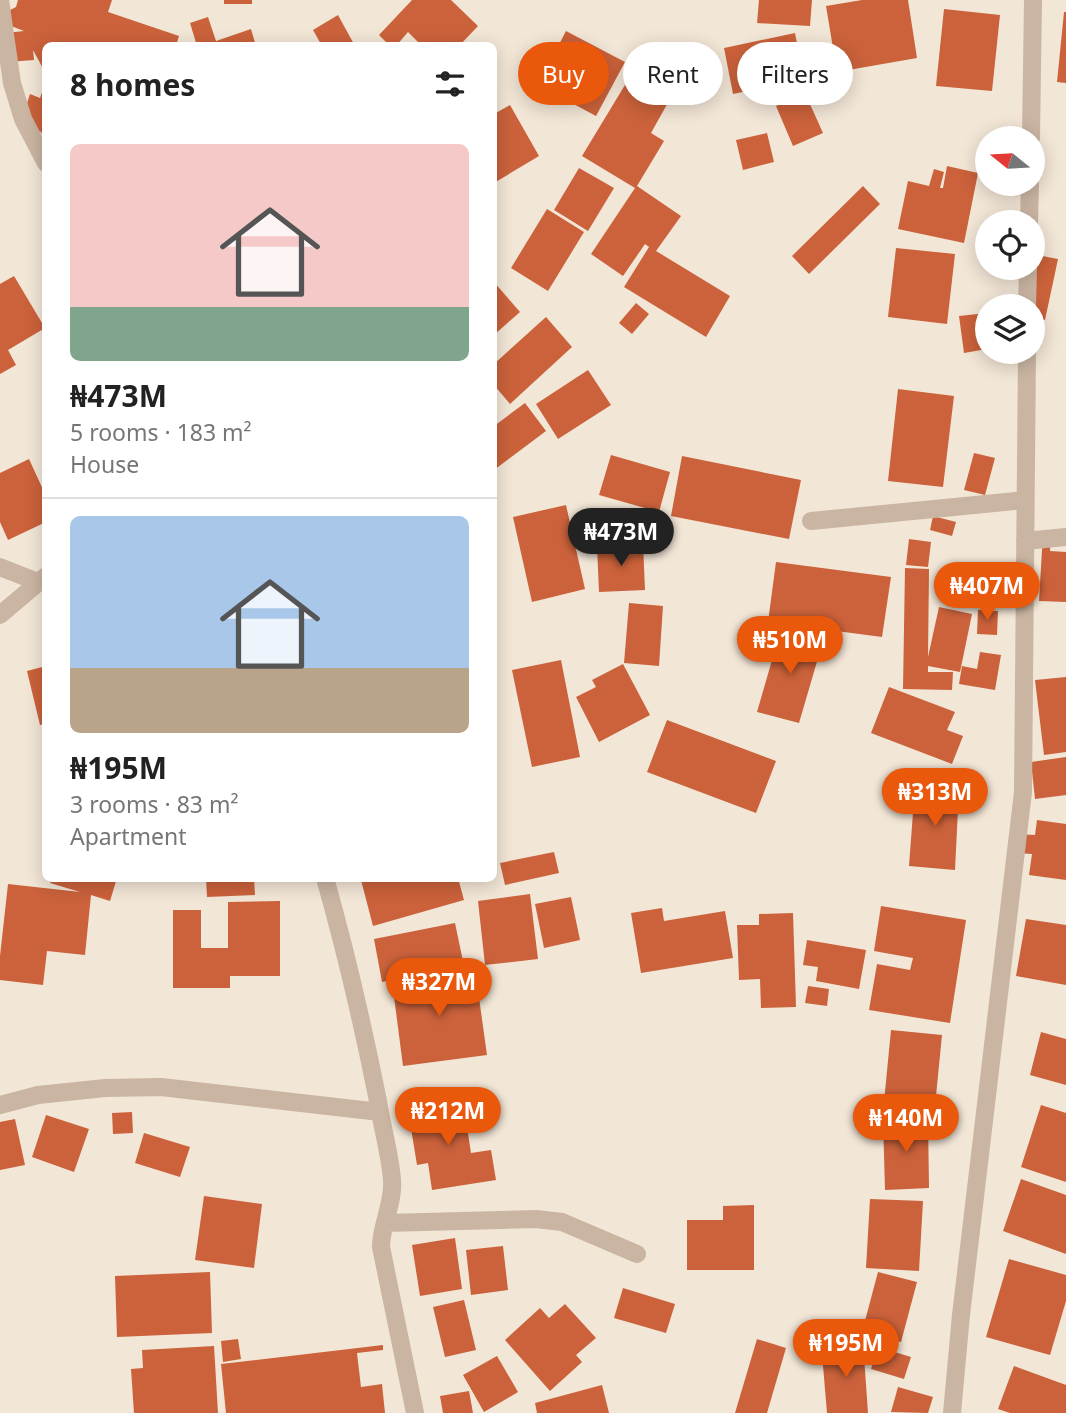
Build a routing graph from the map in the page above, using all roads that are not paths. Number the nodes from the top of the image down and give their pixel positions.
1 (1, 0) edge
2 (1033, 0) edge
3 (1031, 126) edge
4 (42, 155) edge
5 (1027, 364) edge
6 (1025, 500) junction
7 (811, 521) dead end
8 (1066, 537) edge
9 (1024, 541) junction
10 (0, 567) edge
11 (42, 579) edge
12 (0, 615) edge
13 (326, 882) edge
14 (0, 1105) edge
15 (380, 1112) junction
16 (384, 1223) junction
17 (637, 1254) dead end
18 (415, 1413) edge
19 (952, 1413) edge

1 - 4 street
2 - 3 street
5 - 6 street
6 - 7 street
6 - 9 street
8 - 9 street
9 - 19 street
10 - 11 street
11 - 12 street
13 - 15 street
14 - 15 street
15 - 16 street
16 - 17 street
16 - 18 street

